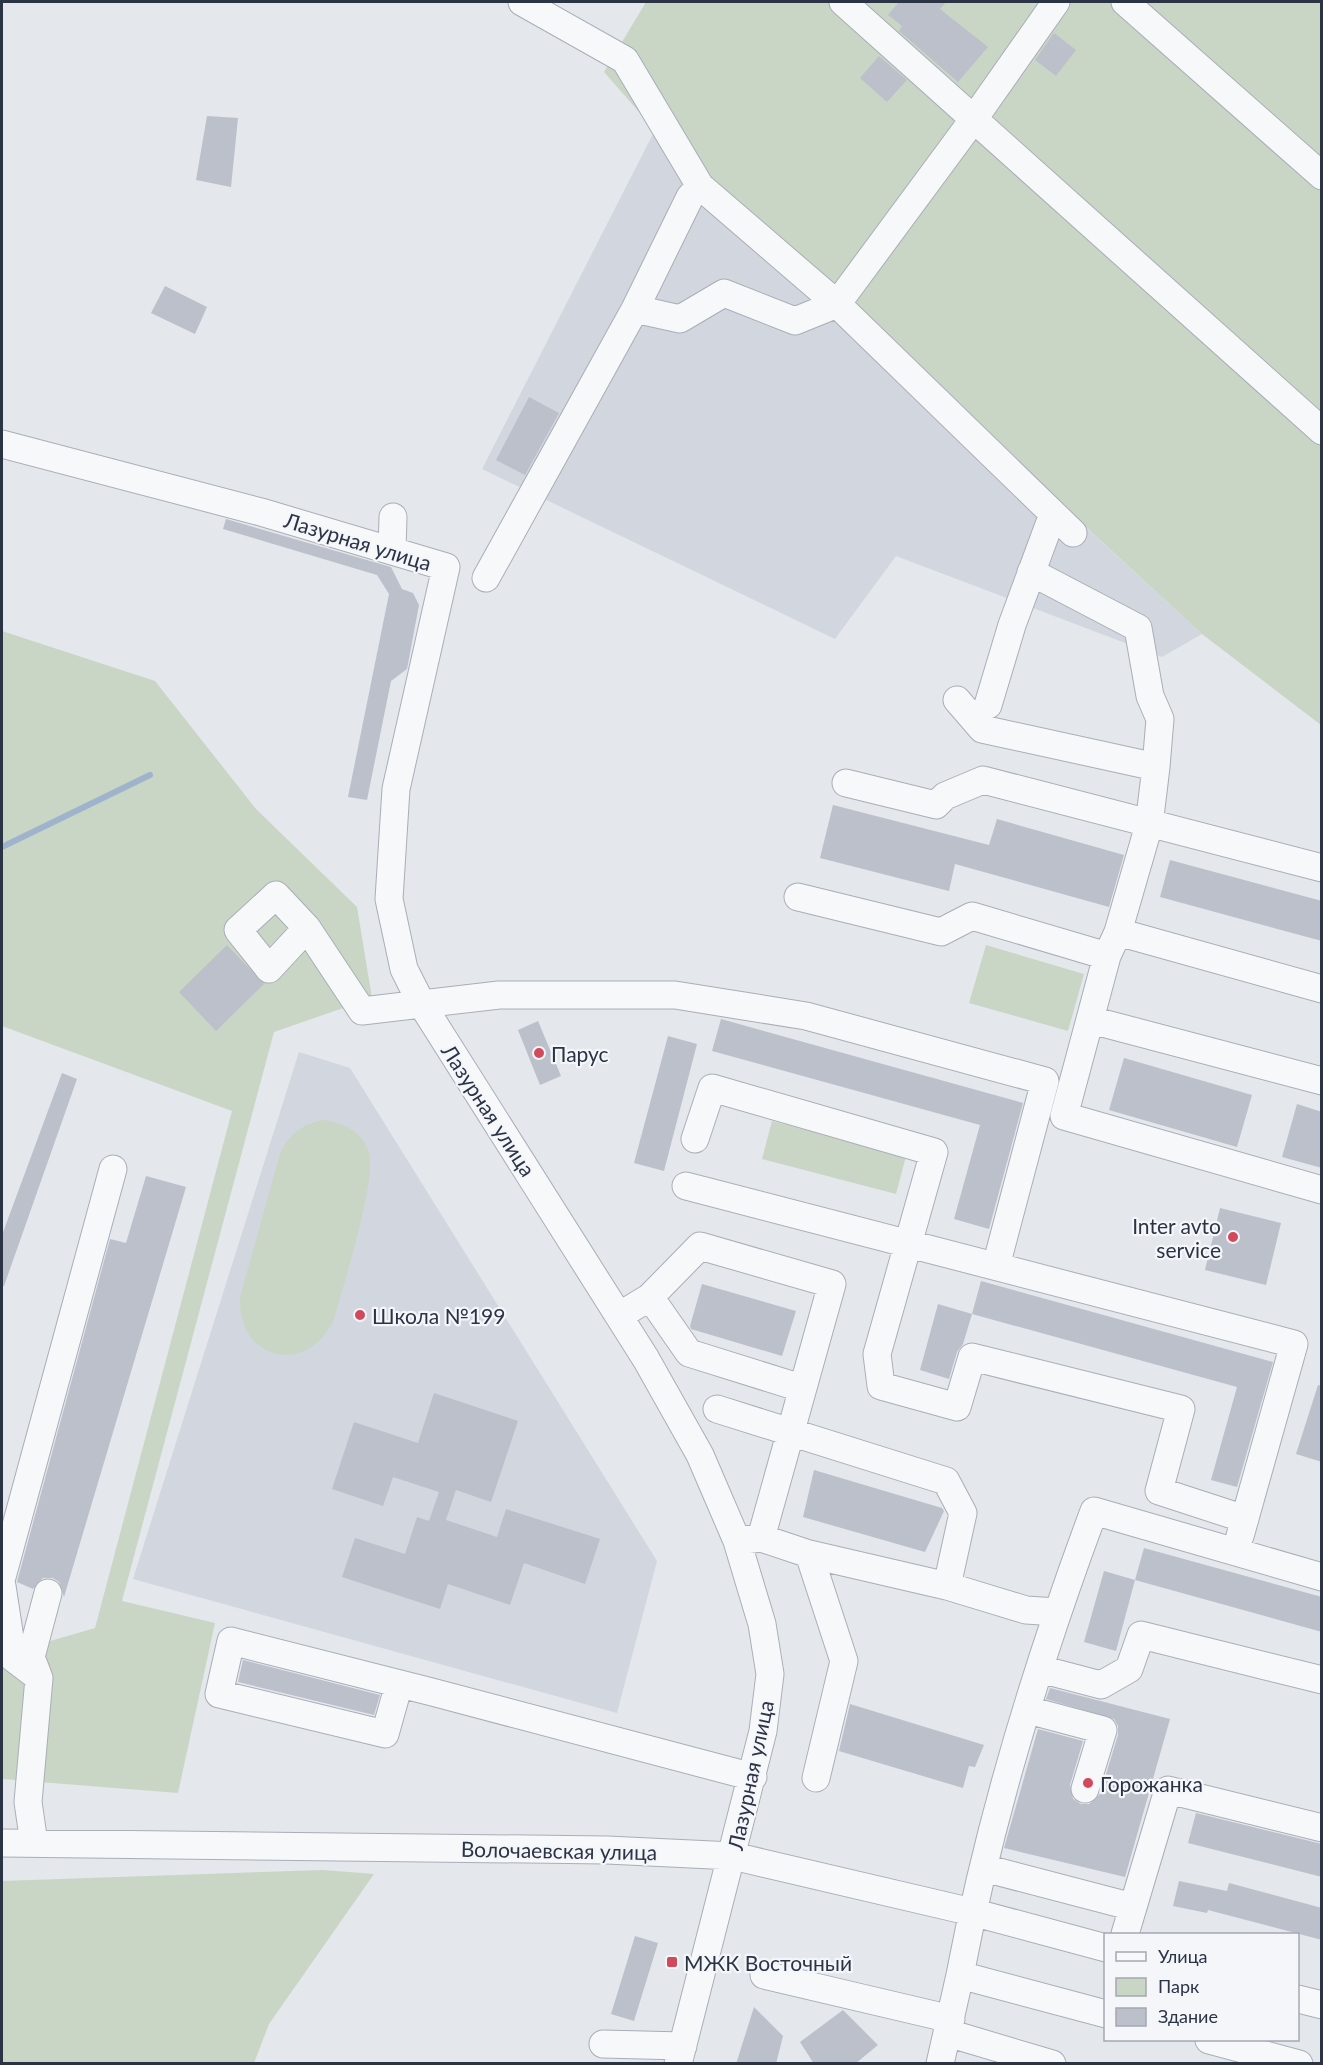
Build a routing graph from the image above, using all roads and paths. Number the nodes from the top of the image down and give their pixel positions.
1 (522, 2) edge
2 (843, 2) edge
3 (1056, 2) edge
4 (1125, 2) edge
5 (973, 120) junction
6 (1322, 176) edge
7 (700, 186) junction
8 (837, 304) junction
9 (635, 309) junction
10 (1322, 431) edge
11 (2, 444) edge
12 (1053, 514) junction
13 (393, 518) dead end
14 (1073, 533) dead end
15 (392, 551) junction
16 (1031, 572) junction
17 (486, 578) dead end
18 (957, 700) dead end
19 (988, 705) dead end
20 (1156, 767) junction
21 (846, 783) dead end
22 (1149, 825) junction
23 (1322, 868) edge
24 (798, 897) dead end
25 (308, 928) dead end
26 (1113, 944) junction
27 (1322, 989) edge
28 (421, 1003) junction
29 (1091, 1020) junction
30 (1322, 1081) edge
31 (695, 1139) dead end
32 (113, 1168) dead end
33 (686, 1186) dead end
34 (1322, 1190) edge
35 (909, 1245) junction
36 (996, 1266) junction
37 (651, 1297) junction
38 (620, 1316) junction
39 (801, 1388) junction
40 (717, 1409) dead end
41 (789, 1431) junction
42 (1245, 1519) junction
43 (749, 1539) junction
44 (1236, 1552) junction
45 (809, 1554) junction
46 (2, 1577) edge
47 (1322, 1577) edge
48 (2, 1586) edge
49 (946, 1586) junction
50 (48, 1593) dead end
51 (1057, 1612) junction
52 (1040, 1669) junction
53 (39, 1678) junction
54 (1322, 1680) edge
55 (399, 1684) junction
56 (1028, 1710) junction
57 (753, 1777) junction
58 (816, 1778) dead end
59 (1085, 1789) dead end
60 (1322, 1828) edge
61 (2, 1843) edge
62 (34, 1843) junction
63 (733, 1856) junction
64 (984, 1868) junction
65 (1133, 1907) junction
66 (972, 1912) junction
67 (1126, 1933) edge
68 (1104, 1947) edge
69 (764, 1975) dead end
70 (960, 1975) junction
71 (1299, 1999) edge
72 (1322, 2005) edge
73 (1104, 2013) edge
74 (949, 2026) junction
75 (1213, 2041) edge
76 (603, 2044) dead end
77 (681, 2055) edge
78 (940, 2064) edge
79 (1052, 2064) edge
80 (1299, 2064) edge

1 - 7 street
2 - 5 street
3 - 5 street
4 - 6 street
5 - 8 street
5 - 10 street
7 - 8 street
7 - 9 street
8 - 9 street
8 - 12 street
9 - 17 street
11 - 15 street, Лазурная улица
12 - 14 street
12 - 16 street
13 - 15 street
15 - 28 street, Лазурная улица
16 - 19 street
16 - 20 street
18 - 20 street
20 - 22 street
21 - 22 street
22 - 23 street
22 - 26 street
24 - 26 street
25 - 28 street
26 - 27 street
26 - 29 street
28 - 36 street
28 - 38 street, Лазурная улица
29 - 30 street
29 - 34 street
31 - 35 street
32 - 46 street
33 - 35 street
35 - 36 street
35 - 42 street
36 - 42 street
37 - 38 street
37 - 39 street
37 - 39 street
38 - 43 street, Лазурная улица
39 - 41 street
40 - 41 street
41 - 43 street
41 - 49 street
42 - 44 street
43 - 45 street
43 - 57 street, Лазурная улица
44 - 47 street
44 - 51 street
45 - 49 street
45 - 58 street
48 - 53 street
49 - 51 street
50 - 53 street
51 - 52 street
52 - 54 street
52 - 56 street
53 - 62 street
55 - 55 street
55 - 57 street
56 - 59 street
56 - 64 street
57 - 63 street, Лазурная улица
60 - 65 street
61 - 62 street, Волочаевская улица
62 - 63 street, Волочаевская улица
63 - 66 street, Волочаевская улица
63 - 77 street, Лазурная улица
64 - 65 street
64 - 66 street
65 - 67 street
66 - 68 street, Волочаевская улица
66 - 70 street
69 - 74 street
70 - 73 street
70 - 74 street
71 - 72 street
74 - 78 street
74 - 79 street
75 - 80 street
76 - 77 street

